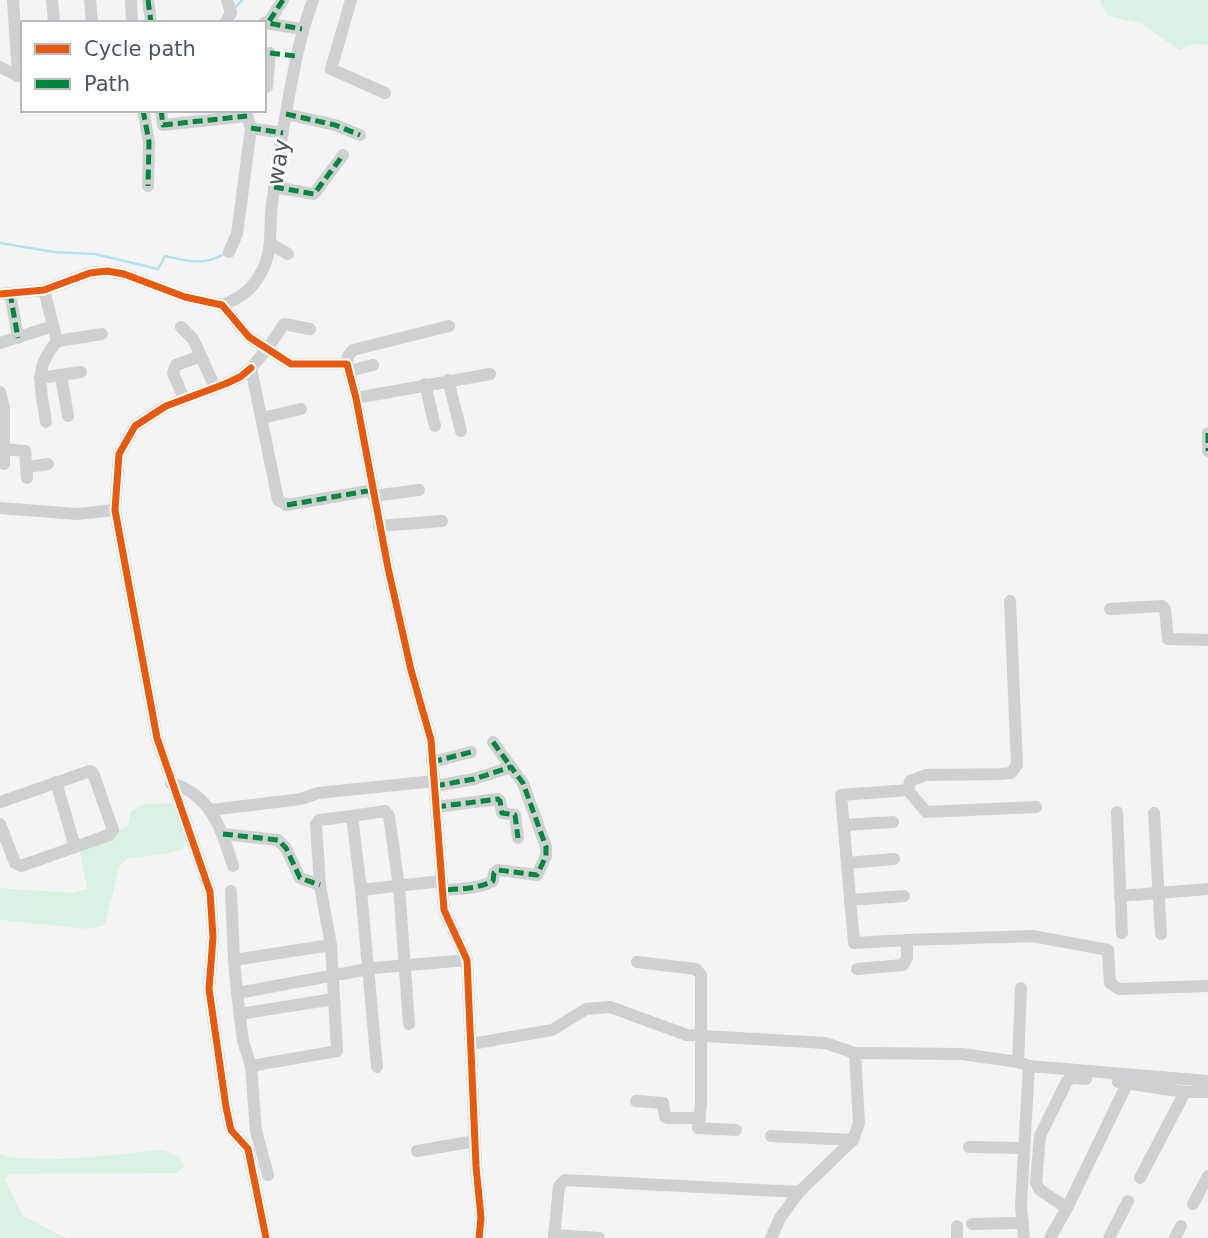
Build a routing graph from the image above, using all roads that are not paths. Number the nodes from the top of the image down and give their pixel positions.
1 (13, 0) edge
2 (52, 0) edge
3 (90, 0) edge
4 (131, 0) edge
5 (148, 0) edge
6 (227, 0) edge
7 (283, 0) edge
8 (313, 0) edge
9 (351, 0) edge
10 (54, 21) edge
11 (92, 21) edge
12 (132, 21) edge
13 (151, 21) edge
14 (226, 21) edge
15 (266, 23) edge
16 (302, 29) junction
17 (267, 52) edge
18 (296, 56) junction
19 (0, 67) edge
20 (20, 77) edge
21 (267, 87) dead end
22 (385, 93) dead end
23 (142, 112) edge
24 (161, 112) edge
25 (286, 114) junction
26 (180, 116) edge
27 (248, 118) edge
28 (283, 133) junction
29 (360, 135) dead end
30 (343, 155) dead end
31 (148, 186) dead end
32 (274, 187) junction
33 (271, 244) junction
34 (229, 251) dead end
35 (288, 254) dead end
36 (44, 290) junction
37 (5, 294) edge
38 (222, 305) junction
39 (53, 326) junction
40 (449, 326) dead end
41 (181, 327) dead end
42 (310, 329) dead end
43 (102, 334) dead end
44 (18, 338) junction
45 (57, 341) junction
46 (0, 343) edge
47 (267, 349) junction
48 (201, 356) junction
49 (373, 365) dead end
50 (251, 368) junction
51 (348, 368) junction
52 (80, 372) dead end
53 (490, 374) dead end
54 (61, 376) junction
55 (40, 378) junction
56 (448, 380) junction
57 (425, 384) junction
58 (215, 388) junction
59 (0, 392) edge
60 (356, 398) junction
61 (184, 399) junction
62 (300, 409) dead end
63 (68, 416) dead end
64 (262, 418) junction
65 (46, 422) dead end
66 (435, 426) dead end
67 (461, 431) dead end
68 (1208, 433) edge
69 (4, 449) junction
70 (1208, 451) edge
71 (4, 464) dead end
72 (48, 464) dead end
73 (419, 491) dead end
74 (373, 493) junction
75 (0, 508) edge
76 (115, 510) junction
77 (442, 521) dead end
78 (379, 526) junction
79 (1010, 601) dead end
80 (1110, 609) dead end
81 (1208, 640) edge
82 (493, 741) dead end
83 (471, 752) dead end
84 (432, 762) junction
85 (511, 767) junction
86 (56, 782) junction
87 (171, 783) junction
88 (435, 783) junction
89 (908, 790) junction
90 (0, 802) edge
91 (436, 807) junction
92 (1036, 807) dead end
93 (211, 810) junction
94 (1117, 812) dead end
95 (1154, 813) dead end
96 (352, 816) junction
97 (893, 822) dead end
98 (0, 824) edge
99 (844, 825) junction
100 (223, 834) junction
101 (518, 838) dead end
102 (75, 847) junction
103 (894, 859) dead end
104 (847, 863) junction
105 (233, 866) dead end
106 (442, 885) junction
107 (320, 886) junction
108 (399, 887) junction
109 (1208, 889) edge
110 (361, 890) junction
111 (231, 891) dead end
112 (1158, 893) junction
113 (904, 896) dead end
114 (1120, 896) junction
115 (850, 900) junction
116 (1122, 933) dead end
117 (1161, 934) dead end
118 (907, 940) junction
119 (331, 945) junction
120 (234, 960) junction
121 (467, 960) junction
122 (637, 962) dead end
123 (403, 964) junction
124 (366, 970) junction
125 (857, 970) dead end
126 (332, 976) junction
127 (1208, 986) edge
128 (1021, 988) dead end
129 (237, 993) junction
130 (334, 999) junction
131 (240, 1014) junction
132 (409, 1024) dead end
133 (702, 1036) junction
134 (471, 1044) junction
135 (855, 1057) junction
136 (1024, 1064) junction
137 (251, 1066) junction
138 (377, 1067) dead end
139 (1208, 1081) edge
140 (1128, 1082) junction
141 (1185, 1092) junction
142 (1208, 1092) edge
143 (636, 1101) dead end
144 (701, 1118) junction
145 (736, 1130) dead end
146 (771, 1136) dead end
147 (853, 1140) junction
148 (475, 1141) junction
149 (969, 1147) dead end
150 (1024, 1149) junction
151 (417, 1151) dead end
152 (268, 1175) dead end
153 (1208, 1176) edge
154 (1140, 1178) dead end
155 (799, 1192) junction
156 (1128, 1201) dead end
157 (1193, 1204) dead end
158 (1067, 1208) junction
159 (1022, 1223) junction
160 (972, 1224) dead end
161 (1181, 1226) dead end
162 (554, 1237) edge
163 (266, 1238) edge
164 (479, 1238) edge
165 (599, 1238) edge
166 (771, 1238) edge
167 (1024, 1238) edge
168 (1050, 1238) edge
169 (1109, 1238) edge
170 (1175, 1238) edge

1 - 20 street
2 - 10 street
3 - 11 street
4 - 12 street
5 - 13 street
6 - 14 street
7 - 15 street
8 - 16 street, way
9 - 22 street
15 - 16 street
16 - 18 street, way
17 - 18 street
17 - 21 street
18 - 25 street, way
19 - 20 street
23 - 31 street
24 - 26 street
25 - 28 street, way
25 - 29 street
26 - 27 street
27 - 28 street
27 - 34 street
28 - 32 street, way
30 - 32 street
32 - 33 street, way
33 - 35 street
33 - 38 street, way
36 - 37 street
36 - 38 street
36 - 39 street
37 - 44 street
38 - 47 street
39 - 44 street
39 - 45 street
40 - 51 street
41 - 48 street
42 - 47 street
43 - 45 street
44 - 46 street
45 - 55 street
47 - 50 street
47 - 51 street
48 - 58 street
48 - 61 street
49 - 51 street
50 - 58 street
50 - 64 street
51 - 60 street
52 - 54 street
53 - 56 street
54 - 55 street
54 - 63 street
55 - 65 street
56 - 57 street
56 - 67 street
57 - 60 street
57 - 66 street
58 - 61 street
59 - 69 street
60 - 74 street
61 - 76 street
62 - 64 street
64 - 74 street
68 - 70 street
69 - 71 street
69 - 72 street
73 - 74 street
74 - 78 street
75 - 76 street
76 - 87 street
77 - 78 street
78 - 84 street
79 - 89 street
80 - 81 street
82 - 85 street
83 - 84 street
84 - 88 street
85 - 88 street
85 - 106 street
86 - 90 street
86 - 102 street
86 - 102 street
87 - 93 street
87 - 163 street
88 - 91 street
88 - 93 street
89 - 92 street
89 - 99 street
91 - 101 street
91 - 106 street
93 - 100 street
94 - 114 street
95 - 112 street
96 - 107 street
96 - 108 street
96 - 110 street
97 - 99 street
98 - 102 street
99 - 104 street
100 - 105 street
100 - 107 street
103 - 104 street
104 - 115 street
106 - 108 street
106 - 121 street
107 - 119 street
108 - 110 street
108 - 123 street
109 - 112 street
110 - 124 street
111 - 120 street
112 - 114 street
112 - 117 street
113 - 115 street
114 - 116 street
115 - 118 street
118 - 125 street
118 - 127 street
119 - 120 street
119 - 126 street
120 - 129 street
121 - 123 street
121 - 134 street
122 - 133 street
123 - 124 street
123 - 132 street
124 - 126 street
124 - 138 street
126 - 129 street
126 - 130 street
128 - 136 street
129 - 131 street
130 - 131 street
130 - 137 street
131 - 137 street
133 - 134 street
133 - 135 street
133 - 144 street
134 - 148 street
135 - 136 street
135 - 147 street
136 - 139 street
136 - 150 street
137 - 152 street
140 - 141 street
140 - 158 street
140 - 158 street
141 - 142 street
141 - 154 street
143 - 144 street
144 - 145 street
146 - 147 street
147 - 155 street
148 - 151 street
148 - 164 street
149 - 150 street
150 - 159 street
153 - 157 street
155 - 162 street
155 - 166 street
156 - 169 street
158 - 168 street
159 - 160 street
159 - 167 street
161 - 170 street
162 - 165 street

